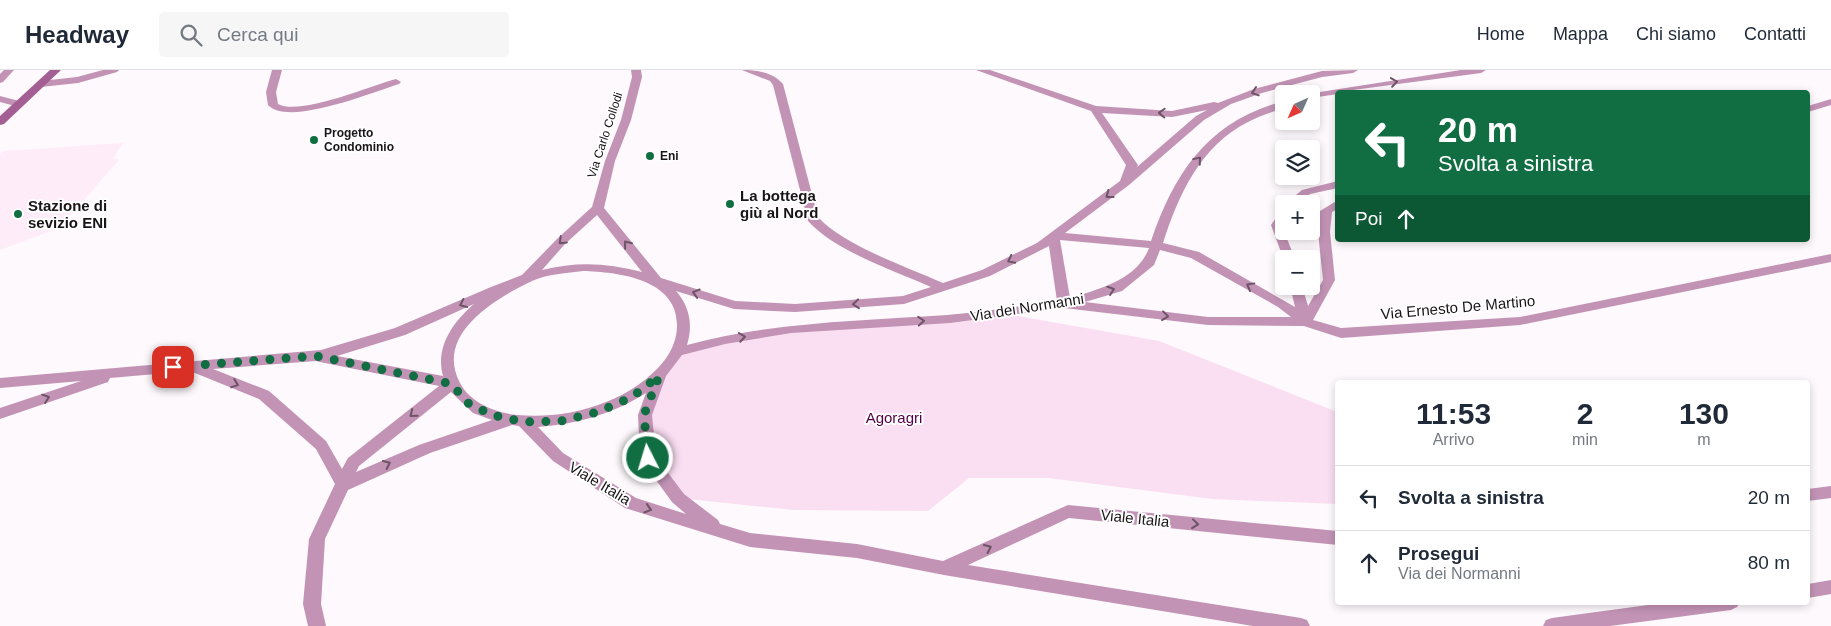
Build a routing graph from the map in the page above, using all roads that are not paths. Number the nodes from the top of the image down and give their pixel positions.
1 (9, 70) edge
2 (56, 70) edge
3 (114, 70) edge
4 (277, 70) edge
5 (636, 70) edge
6 (747, 70) edge
7 (981, 70) edge
8 (1353, 70) edge
9 (1481, 70) edge
10 (0, 80) edge
11 (396, 82) dead end
12 (41, 84) junction
13 (1350, 90) edge
14 (1335, 92) edge
15 (1320, 95) edge
16 (0, 99) edge
17 (1227, 102) junction
18 (1831, 102) edge
19 (19, 104) junction
20 (1275, 108) edge
21 (1810, 108) edge
22 (1095, 109) junction
23 (0, 122) edge
24 (1126, 182) junction
25 (1335, 185) edge
26 (1302, 195) edge
27 (1335, 205) edge
28 (598, 208) junction
29 (1053, 236) junction
30 (1157, 245) junction
31 (1831, 258) edge
32 (525, 280) junction
33 (656, 281) junction
34 (944, 288) junction
35 (1298, 295) edge
36 (1064, 304) junction
37 (1305, 322) junction
38 (678, 352) junction
39 (316, 356) junction
40 (189, 366) junction
41 (125, 371) junction
42 (659, 376) junction
43 (0, 383) edge
44 (452, 384) junction
45 (0, 414) edge
46 (518, 421) junction
47 (342, 485) junction
48 (1831, 492) edge
49 (1810, 495) edge
50 (718, 530) junction
51 (1335, 538) edge
52 (944, 568) junction
53 (1831, 587) edge
54 (1810, 590) edge
55 (1708, 605) edge
56 (317, 626) edge
57 (1302, 626) edge
58 (1552, 626) edge

1 - 10 street
2 - 12 main road
3 - 12 street
4 - 11 street
5 - 28 street, Via Carlo Collodi
6 - 34 street
7 - 22 street
8 -> 17 street
13 -> 9 street
12 - 19 main road
15 -> 14 street
16 - 19 street
17 -> 22 street
17 - 24 street
18 - 21 street
19 - 23 main road
30 -> 20 street, Via dei Normanni
22 - 24 street
24 -> 29 street
25 - 26 street
27 - 37 street
28 -> 32 street
33 -> 28 street
29 - 30 street
29 -> 34 street
29 - 36 street
36 -> 30 street, Via dei Normanni
37 -> 30 street
31 - 37 street, Via Ernesto De Martino
32 - 33 street
32 -> 39 street
32 - 44 street
34 -> 33 street
33 - 38 street
35 - 37 street
36 -> 37 street
38 -> 36 street, Via dei Normanni
38 - 42 street
39 - 40 street
39 - 44 street
40 - 41 street
40 -> 47 street
41 - 43 street
45 -> 41 street
42 - 46 street
42 - 50 street, Viale Italia
44 - 46 street
44 -> 47 street
47 -> 46 street
46 -> 50 street, Viale Italia
47 - 56 street
48 - 49 street
50 - 52 street, Viale Italia
52 -> 51 street, Viale Italia
52 - 57 street, Viale Italia
53 - 54 street
55 - 58 street

